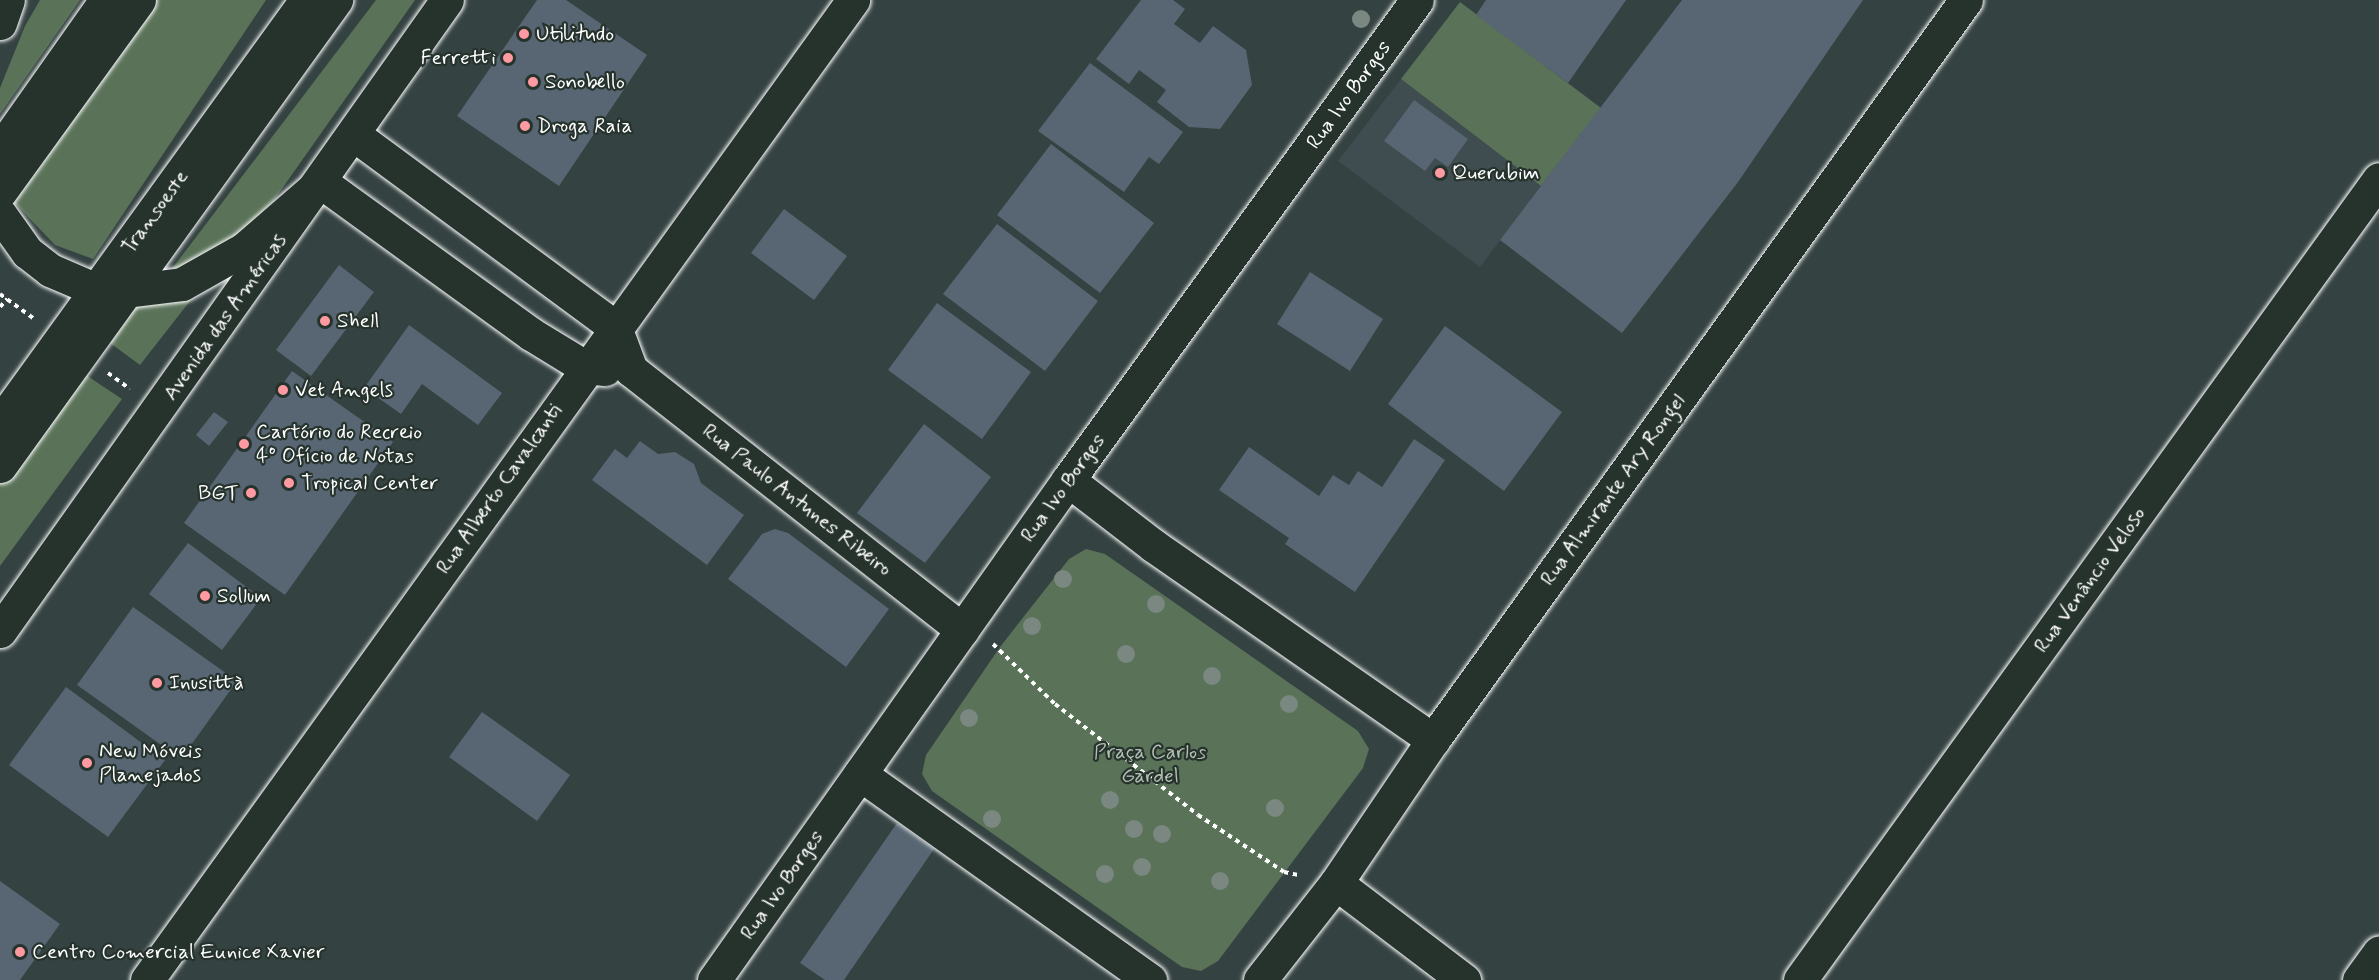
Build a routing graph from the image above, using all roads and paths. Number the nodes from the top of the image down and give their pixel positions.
1 (8, 0) edge
2 (106, 0) edge
3 (139, 0) edge
4 (306, 0) edge
5 (336, 0) edge
6 (447, 0) edge
7 (853, 0) edge
8 (1417, 0) edge
9 (1966, 0) edge
10 (0, 23) edge
11 (353, 134) junction
12 (0, 150) edge
13 (2379, 179) edge
14 (321, 182) junction
15 (0, 192) edge
16 (0, 214) edge
17 (112, 291) junction
18 (0, 294) edge
19 (7, 298) junction
20 (0, 307) edge
21 (35, 319) dead end
22 (615, 327) junction
23 (585, 367) junction
24 (631, 370) junction
25 (4, 415) edge
26 (0, 466) edge
27 (1068, 480) junction
28 (962, 630) junction
29 (0, 631) edge
30 (1433, 740) junction
31 (860, 774) junction
32 (1336, 884) junction
33 (2379, 952) edge
34 (147, 980) edge
35 (714, 980) edge
36 (1150, 980) edge
37 (1260, 980) edge
38 (1464, 980) edge
39 (1800, 980) edge
40 (2359, 980) edge

1 - 10 main road
2 - 12 main road
3 - 15 main road
4 - 17 main road, Transoeste
5 - 17 main road
6 - 11 main road, Avenida das Américas
7 - 22 main road, Rua Alberto Cavalcanti
8 - 27 main road, Rua Ivo Borges
9 - 30 main road, Rua Almirante Ary Rongel
11 - 14 main road, Avenida das Américas
11 - 22 main road
13 - 39 main road, Rua Venâncio Veloso
14 - 17 main road
14 - 23 main road
14 - 29 main road, Avenida das Américas
16 - 17 main road
17 - 25 main road, Transoeste
17 - 26 main road
18 - 19 path
19 - 20 path
19 - 21 path
22 - 23 main road, Rua Alberto Cavalcanti
22 - 24 main road
23 - 24 main road
23 - 34 main road, Rua Alberto Cavalcanti
24 - 28 main road, Rua Paulo Antunes Ribeiro
27 - 28 main road, Rua Ivo Borges
27 - 30 main road
28 - 31 main road, Rua Ivo Borges
28 - 32 path
30 - 32 main road, Rua Almirante Ary Rongel
31 - 35 main road, Rua Ivo Borges
31 - 36 main road
32 - 37 main road, Rua Almirante Ary Rongel
32 - 38 main road
33 - 40 main road

